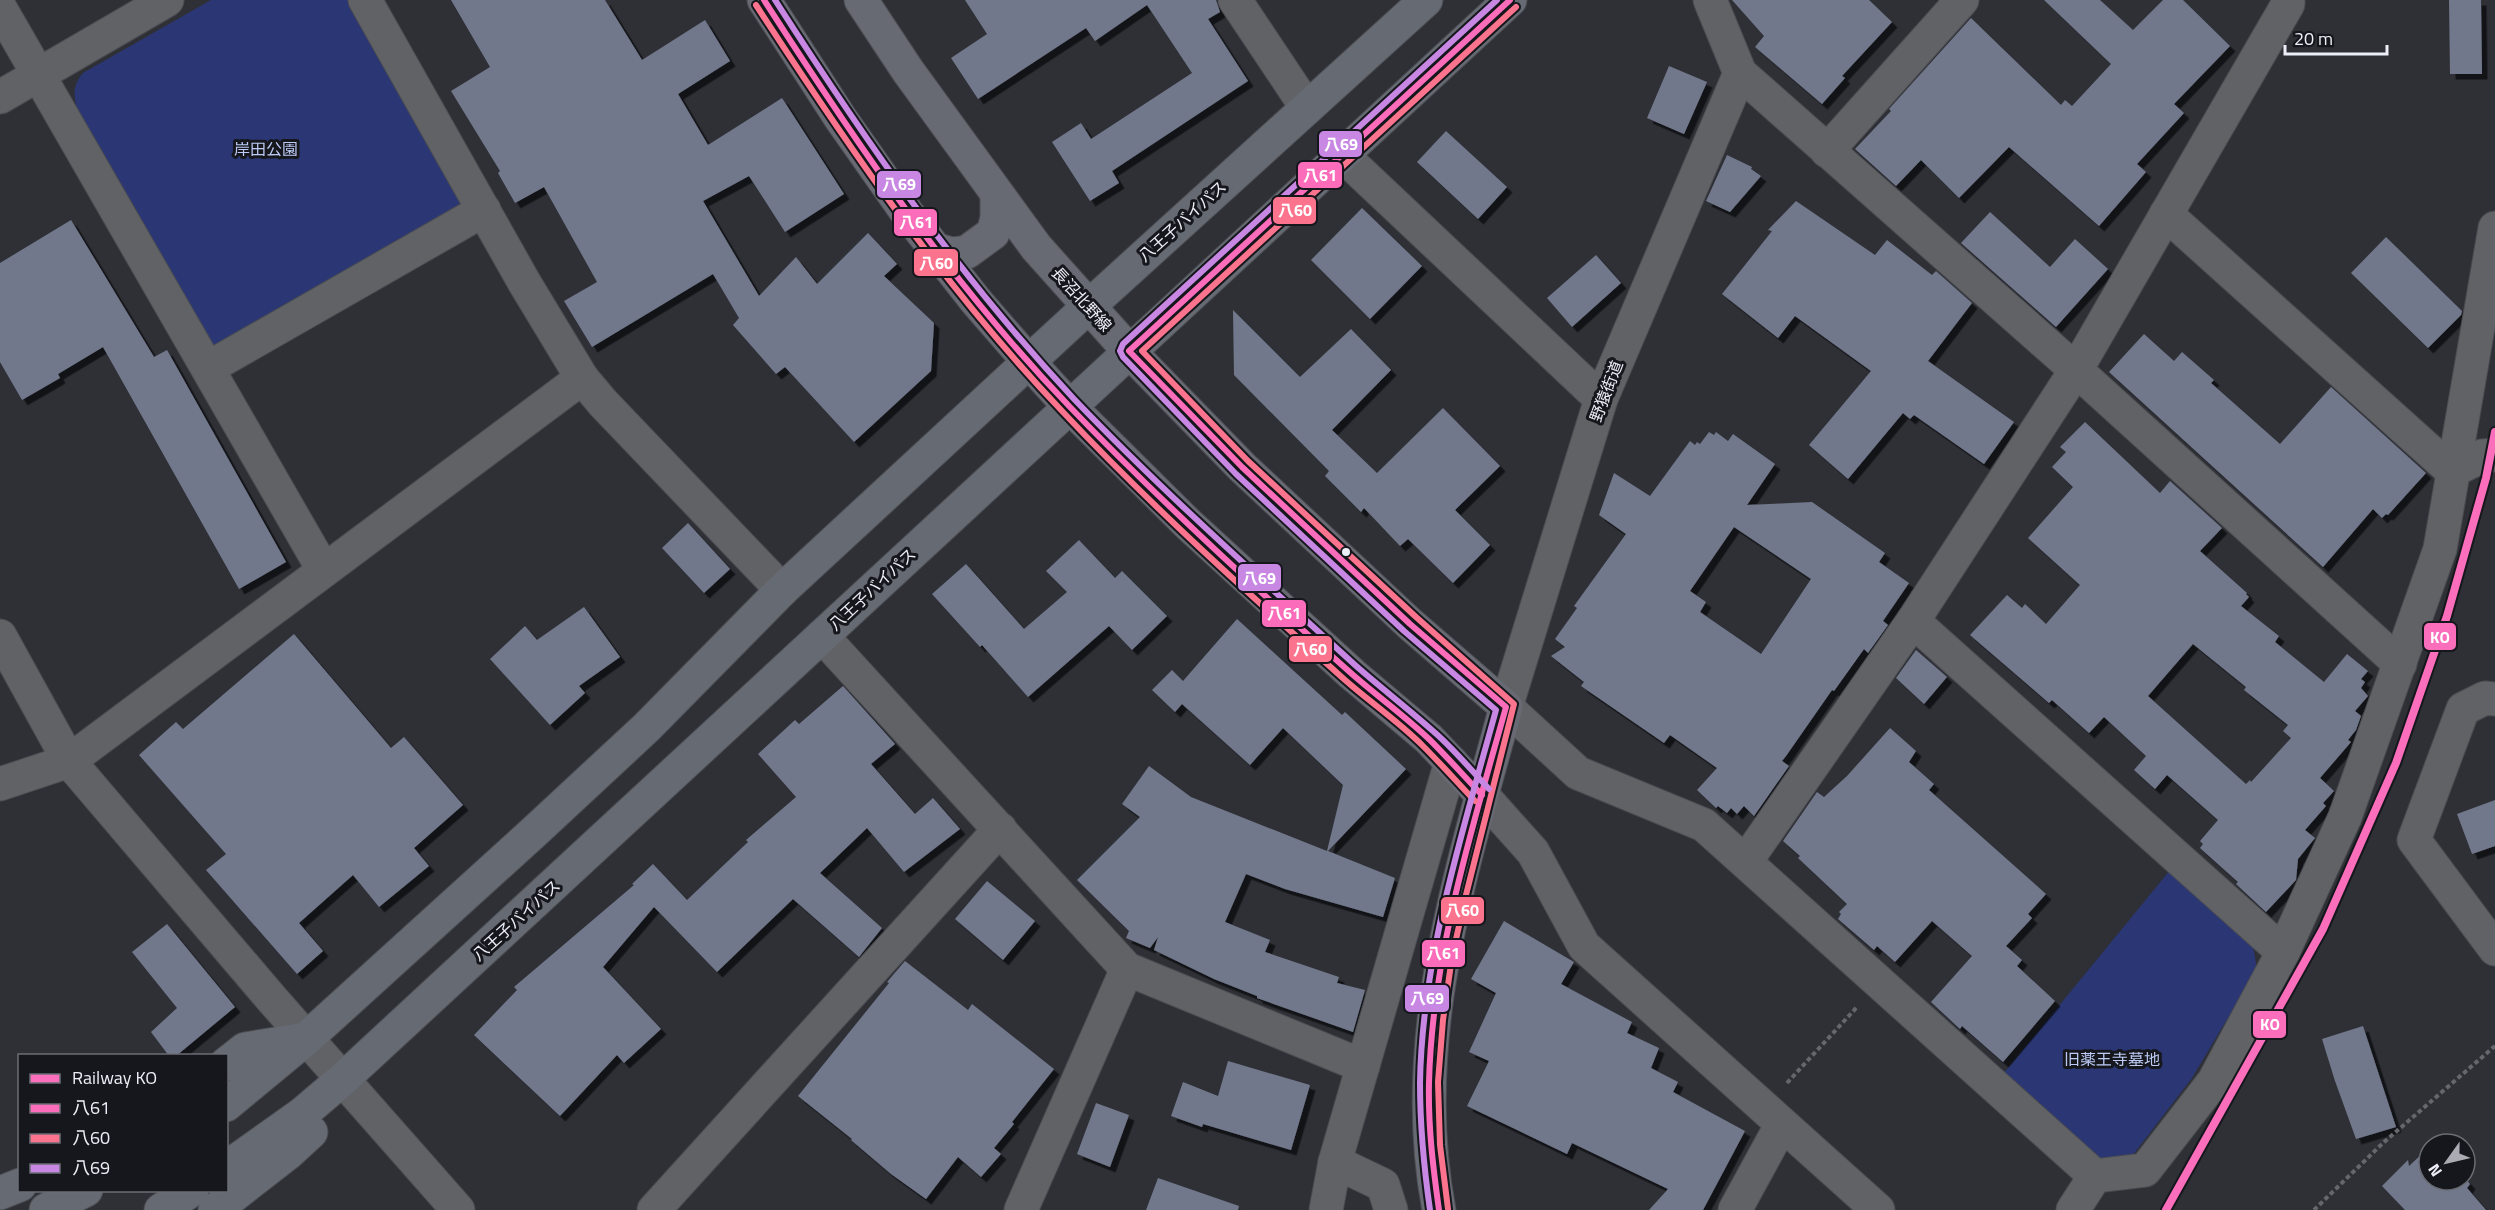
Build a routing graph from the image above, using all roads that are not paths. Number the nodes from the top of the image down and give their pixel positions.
1 (167, 0) edge
2 (365, 0) edge
3 (764, 0) edge
4 (861, 0) edge
5 (1235, 0) edge
6 (1426, 0) edge
7 (1510, 0) edge
8 (1710, 0) edge
9 (1962, 0) edge
10 (2288, 0) edge
11 (0, 8) edge
12 (1740, 73) junction
13 (38, 75) junction
14 (0, 97) edge
15 (1307, 108) junction
16 (1827, 151) junction
17 (1341, 154) junction
18 (997, 194) junction
19 (484, 210) junction
20 (2166, 214) junction
21 (2495, 228) edge
22 (938, 250) junction
23 (1088, 307) junction
24 (1129, 351) junction
25 (1029, 362) junction
26 (208, 368) junction
27 (2076, 370) junction
28 (582, 378) junction
29 (1601, 399) junction
30 (1069, 406) junction
31 (2495, 454) edge
32 (2452, 471) junction
33 (323, 569) junction
34 (782, 590) junction
35 (1913, 621) junction
36 (0, 636) edge
37 (822, 636) junction
38 (2400, 664) junction
39 (2495, 699) edge
40 (1506, 707) junction
41 (69, 761) junction
42 (1451, 762) junction
43 (0, 784) edge
44 (1482, 795) junction
45 (1000, 829) junction
46 (1746, 861) junction
47 (2495, 949) edge
48 (2283, 952) junction
49 (1127, 969) junction
50 (307, 1038) junction
51 (228, 1062) edge
52 (1363, 1066) junction
53 (343, 1079) junction
54 (228, 1102) edge
55 (1773, 1115) junction
56 (1335, 1162) junction
57 (228, 1167) edge
58 (2095, 1176) junction
59 (18, 1186) edge
60 (84, 1192) edge
61 (190, 1192) edge
62 (0, 1193) edge
63 (46, 1210) edge
64 (161, 1210) edge
65 (215, 1210) edge
66 (458, 1210) edge
67 (654, 1210) edge
68 (1021, 1210) edge
69 (1326, 1210) edge
70 (1391, 1210) edge
71 (1439, 1210) edge
72 (1735, 1210) edge
73 (1878, 1210) edge
74 (2073, 1210) edge

1 - 13 street
2 - 19 street
3 - 22 main road
4 - 18 main road, 長沼北野線
5 - 15 street
6 - 15 highway, 八王子バイパス
7 - 17 highway, 八王子バイパス
8 - 12 street
9 - 16 street
10 - 20 street
11 - 13 street
12 - 16 street
12 - 29 street, 野猿街道
13 - 14 street
13 - 26 street
15 - 23 highway, 八王子バイパス
16 - 27 street
17 - 24 highway, 八王子バイパス
17 - 29 street
18 - 22 main road
18 - 23 main road, 長沼北野線
19 - 26 street
19 - 28 street
20 - 27 street
20 - 32 street
21 - 32 street
22 - 25 main road
23 - 24 main road, 長沼北野線
23 - 25 highway, 八王子バイパス
24 - 30 highway, 八王子バイパス
24 - 40 main road, 長沼北野線
25 - 30 main road
25 - 34 highway, 八王子バイパス
26 - 33 street
27 - 35 street
27 - 38 street
28 - 33 street
28 - 34 street
29 - 40 street, 野猿街道
30 - 37 highway, 八王子バイパス
30 - 42 main road
31 - 32 street
32 - 38 street
33 - 41 street
34 - 50 highway, 八王子バイパス
35 - 46 street
35 - 48 street
36 - 41 street
37 - 45 street
37 - 53 highway, 八王子バイパス
38 - 48 street
39 - 47 street
40 - 44 main road, 野猿街道
40 - 46 street
41 - 43 street
41 - 50 street
42 - 44 main road
42 - 52 street
44 - 55 street
44 - 71 main road, 野猿街道
45 - 49 street
45 - 67 street
46 - 58 street
48 - 58 street
49 - 52 street
49 - 68 street
50 - 51 highway
50 - 53 street
50 - 54 highway, 八王子バイパス
52 - 56 street
53 - 57 highway, 八王子バイパス
53 - 65 highway
53 - 66 street
55 - 72 street
55 - 73 street
56 - 69 street
56 - 70 street
58 - 74 street
59 - 62 highway
60 - 63 highway
61 - 64 highway

